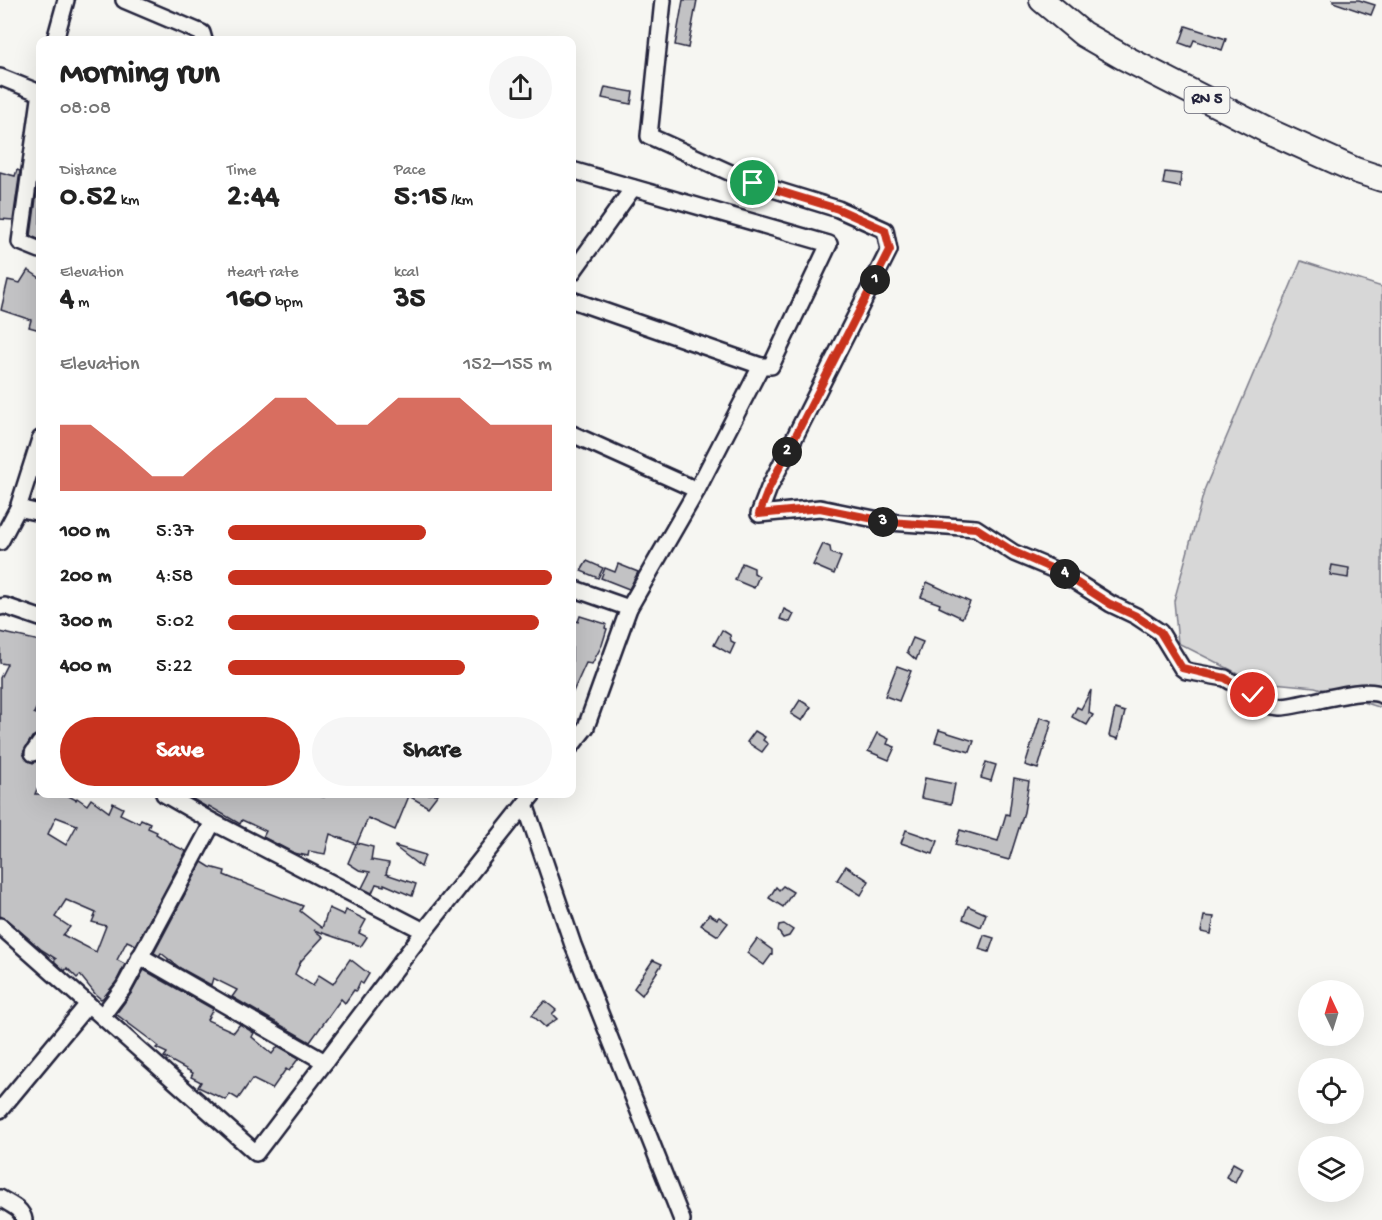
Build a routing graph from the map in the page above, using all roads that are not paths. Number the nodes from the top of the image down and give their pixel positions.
1 (66, 0) edge
2 (124, 0) edge
3 (663, 0) edge
4 (1042, 0) edge
5 (56, 36) edge
6 (203, 36) edge
7 (0, 76) edge
8 (36, 91) edge
9 (36, 128) edge
10 (576, 171) edge
11 (1382, 179) edge
12 (633, 188) junction
13 (36, 248) edge
14 (576, 267) edge
15 (576, 301) edge
16 (761, 366) junction
17 (576, 436) edge
18 (36, 452) edge
19 (697, 490) junction
20 (18, 508) junction
21 (36, 512) edge
22 (0, 542) edge
23 (576, 589) edge
24 (576, 597) edge
25 (0, 607) edge
26 (629, 608) junction
27 (36, 617) edge
28 (1382, 695) edge
29 (576, 740) edge
30 (171, 798) edge
31 (529, 799) edge
32 (213, 822) junction
33 (0, 926) edge
34 (424, 932) junction
35 (140, 956) junction
36 (88, 1004) junction
37 (102, 1016) junction
38 (325, 1062) junction
39 (0, 1110) edge
40 (0, 1198) edge
41 (24, 1220) edge
42 (682, 1220) edge

1 - 5 street
2 - 6 street
3 - 28 street
4 - 11 main road, RN 5
7 - 8 street
9 - 13 street
10 - 12 street
12 - 14 street
12 - 16 street
15 - 16 street
16 - 19 street
17 - 19 street
18 - 20 street
19 - 26 street
20 - 21 street
20 - 22 street
23 - 26 street
24 - 26 street
25 - 27 street
26 - 29 street
30 - 32 street
31 - 34 street
31 - 42 street
32 - 34 street
32 - 35 street
33 - 36 street
34 - 38 street
35 - 37 street
35 - 38 street
36 - 37 street
36 - 39 street
37 - 38 street
40 - 41 street

